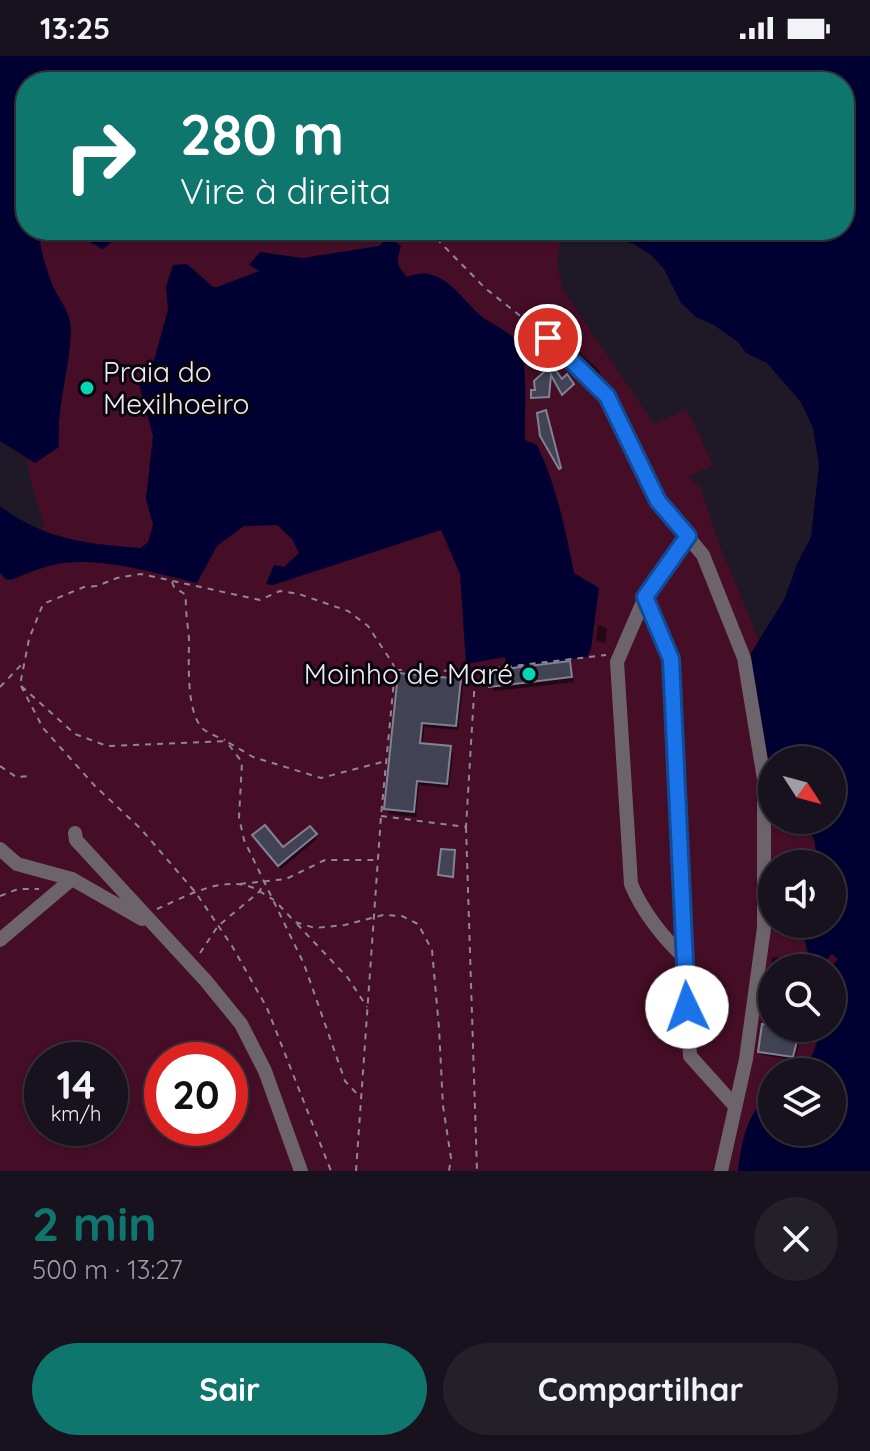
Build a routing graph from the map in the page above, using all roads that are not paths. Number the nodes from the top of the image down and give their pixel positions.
1 (548, 338) road end
2 (688, 536) junction
3 (645, 597) junction
4 (75, 833) dead end
5 (0, 849) edge
6 (72, 879) junction
7 (148, 920) junction
8 (0, 940) edge
9 (685, 958) junction
10 (735, 1106) junction
11 (301, 1171) edge
12 (721, 1171) edge

1 - 2 street
2 - 3 street
2 - 10 street
3 - 9 street
3 - 9 street
4 - 7 street
5 - 6 street
6 - 7 street
6 - 8 street
7 - 11 street
9 - 10 street
10 - 12 street

